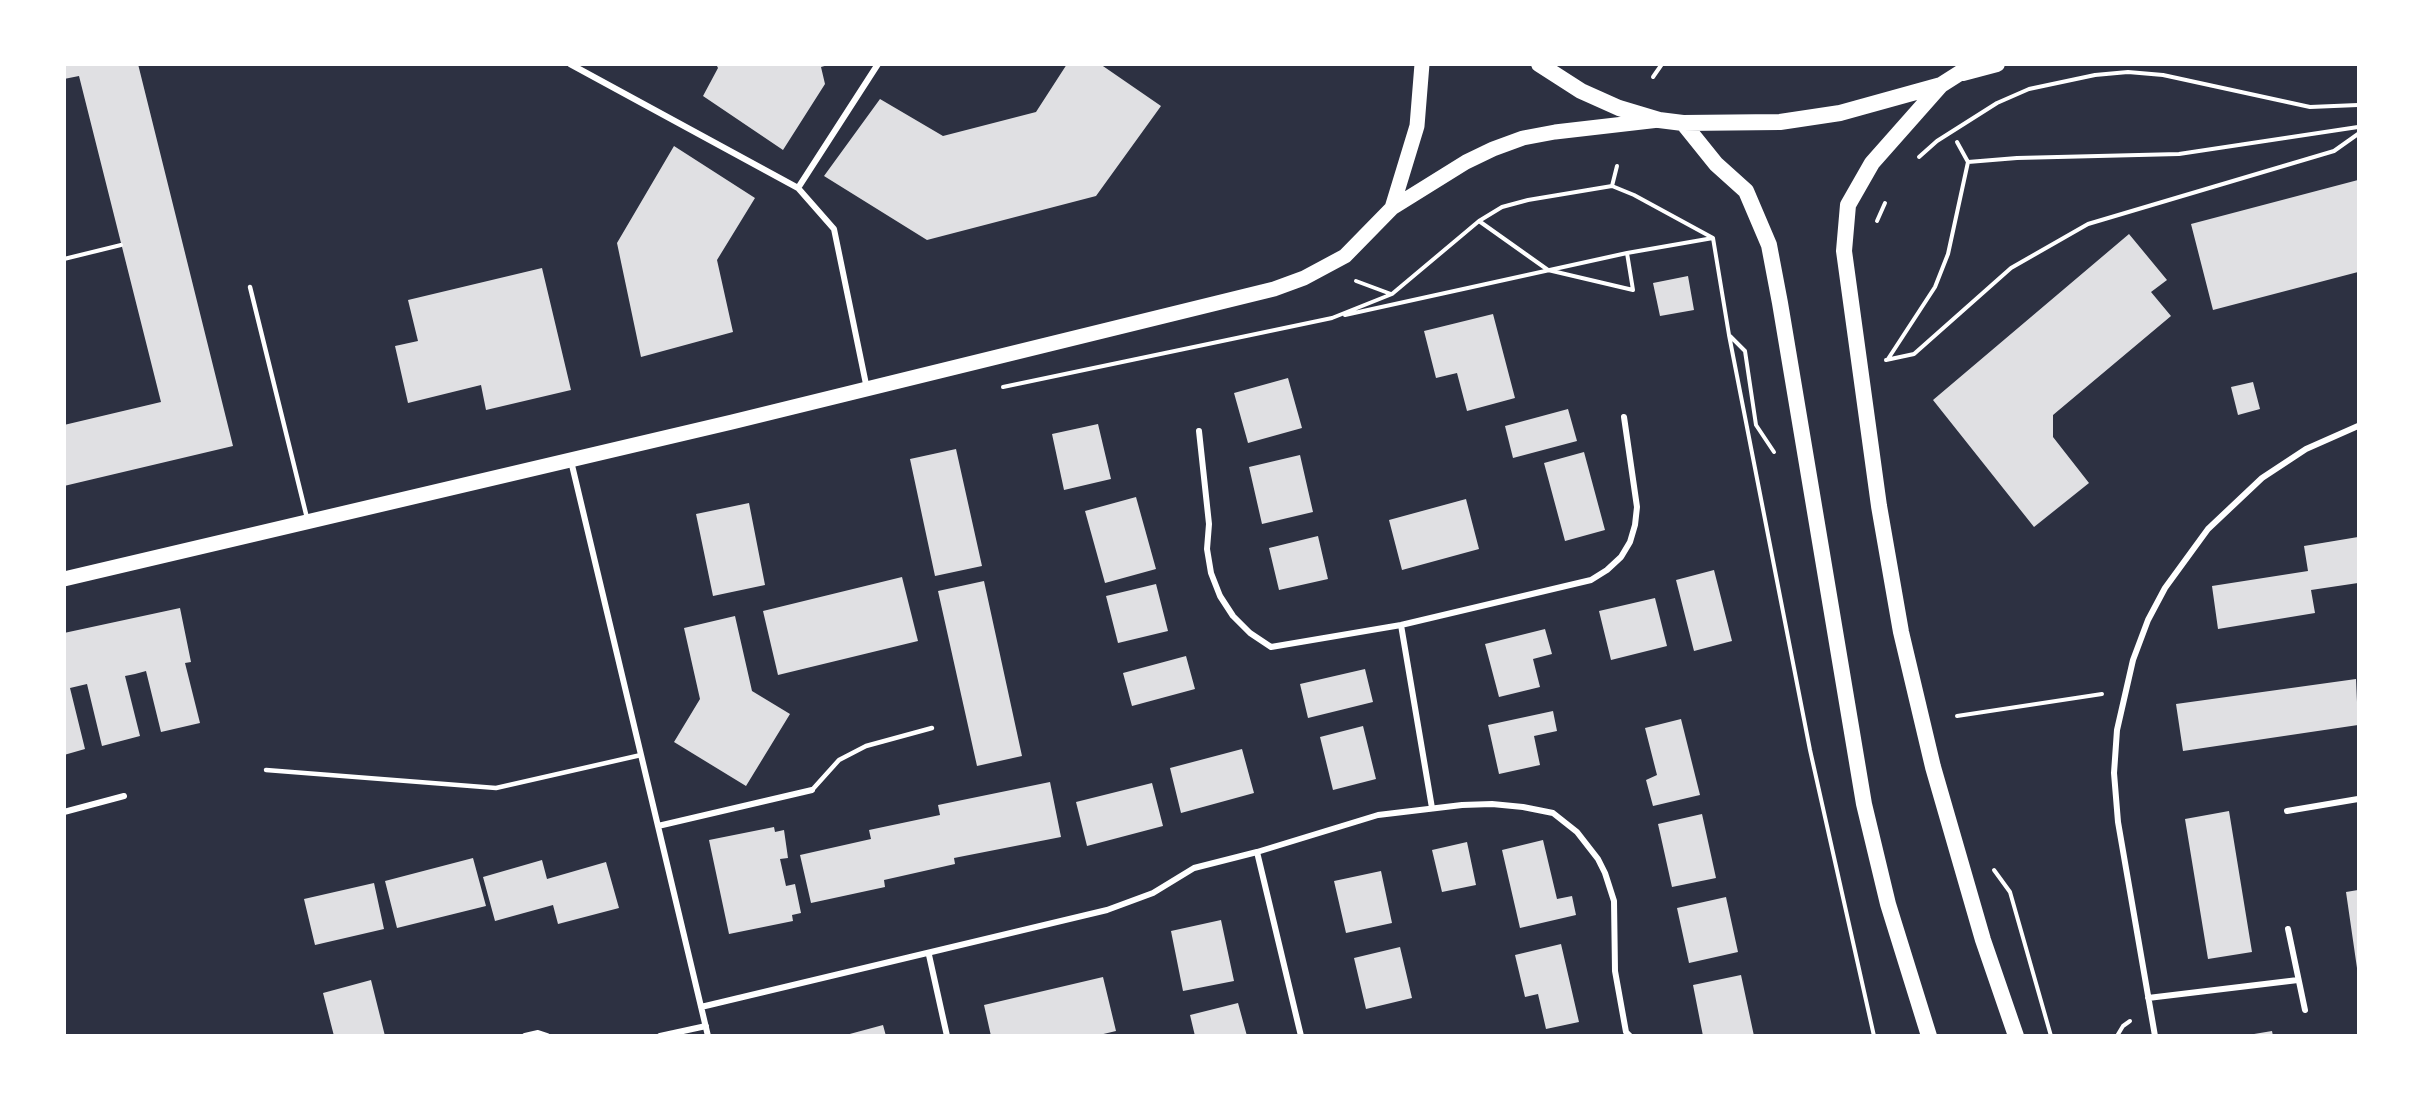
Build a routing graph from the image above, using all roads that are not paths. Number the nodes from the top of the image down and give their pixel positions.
1 (570, 64) edge
2 (878, 64) edge
3 (1422, 64) edge
4 (1539, 64) edge
5 (1997, 64) edge
6 (1967, 69) edge
7 (1941, 85) junction
8 (1659, 120) junction
9 (1683, 123) junction
10 (798, 188) junction
11 (1392, 208) junction
12 (250, 287) dead end
13 (867, 389) junction
14 (1624, 417) dead end
15 (2358, 426) edge
16 (1199, 430) dead end
17 (570, 458) junction
18 (308, 521) junction
19 (64, 579) edge
20 (1401, 625) junction
21 (932, 728) dead end
22 (641, 755) junction
23 (266, 770) dead end
24 (812, 790) joint
25 (124, 796) dead end
26 (2358, 799) edge
27 (1432, 808) junction
28 (2287, 811) dead end
29 (64, 812) edge
30 (658, 826) junction
31 (1257, 852) junction
32 (2288, 929) dead end
33 (929, 955) junction
34 (2298, 980) junction
35 (2148, 998) junction
36 (701, 1007) junction
37 (2305, 1010) dead end
38 (706, 1026) junction
39 (525, 1035) edge
40 (546, 1035) edge
41 (660, 1035) edge
42 (708, 1035) edge
43 (947, 1035) edge
44 (1301, 1035) edge
45 (1630, 1035) edge
46 (1929, 1035) edge
47 (2016, 1035) edge
48 (2155, 1035) edge

1 - 10 street
2 - 10 street
3 - 11 main road
4 - 8 highway
5 - 6 highway
6 - 7 highway
7 - 9 highway
7 - 47 highway
8 - 9 highway
8 - 11 main road
9 - 46 highway
10 - 13 street
11 - 13 main road
12 - 18 lane
13 - 17 main road
14 - 20 street
15 - 35 street
16 - 20 street
17 - 18 main road
17 - 22 street
18 - 19 main road
20 - 27 street
21 - 24 lane
22 - 23 lane
22 - 30 street
24 - 30 street
25 - 29 street
26 - 28 street
27 - 31 street
27 - 45 street
30 - 36 street
31 - 33 street
31 - 44 street
32 - 34 street
33 - 36 street
33 - 43 street
34 - 35 street
34 - 37 street
35 - 48 street
36 - 38 street
38 - 41 street
38 - 42 street
39 - 40 street

